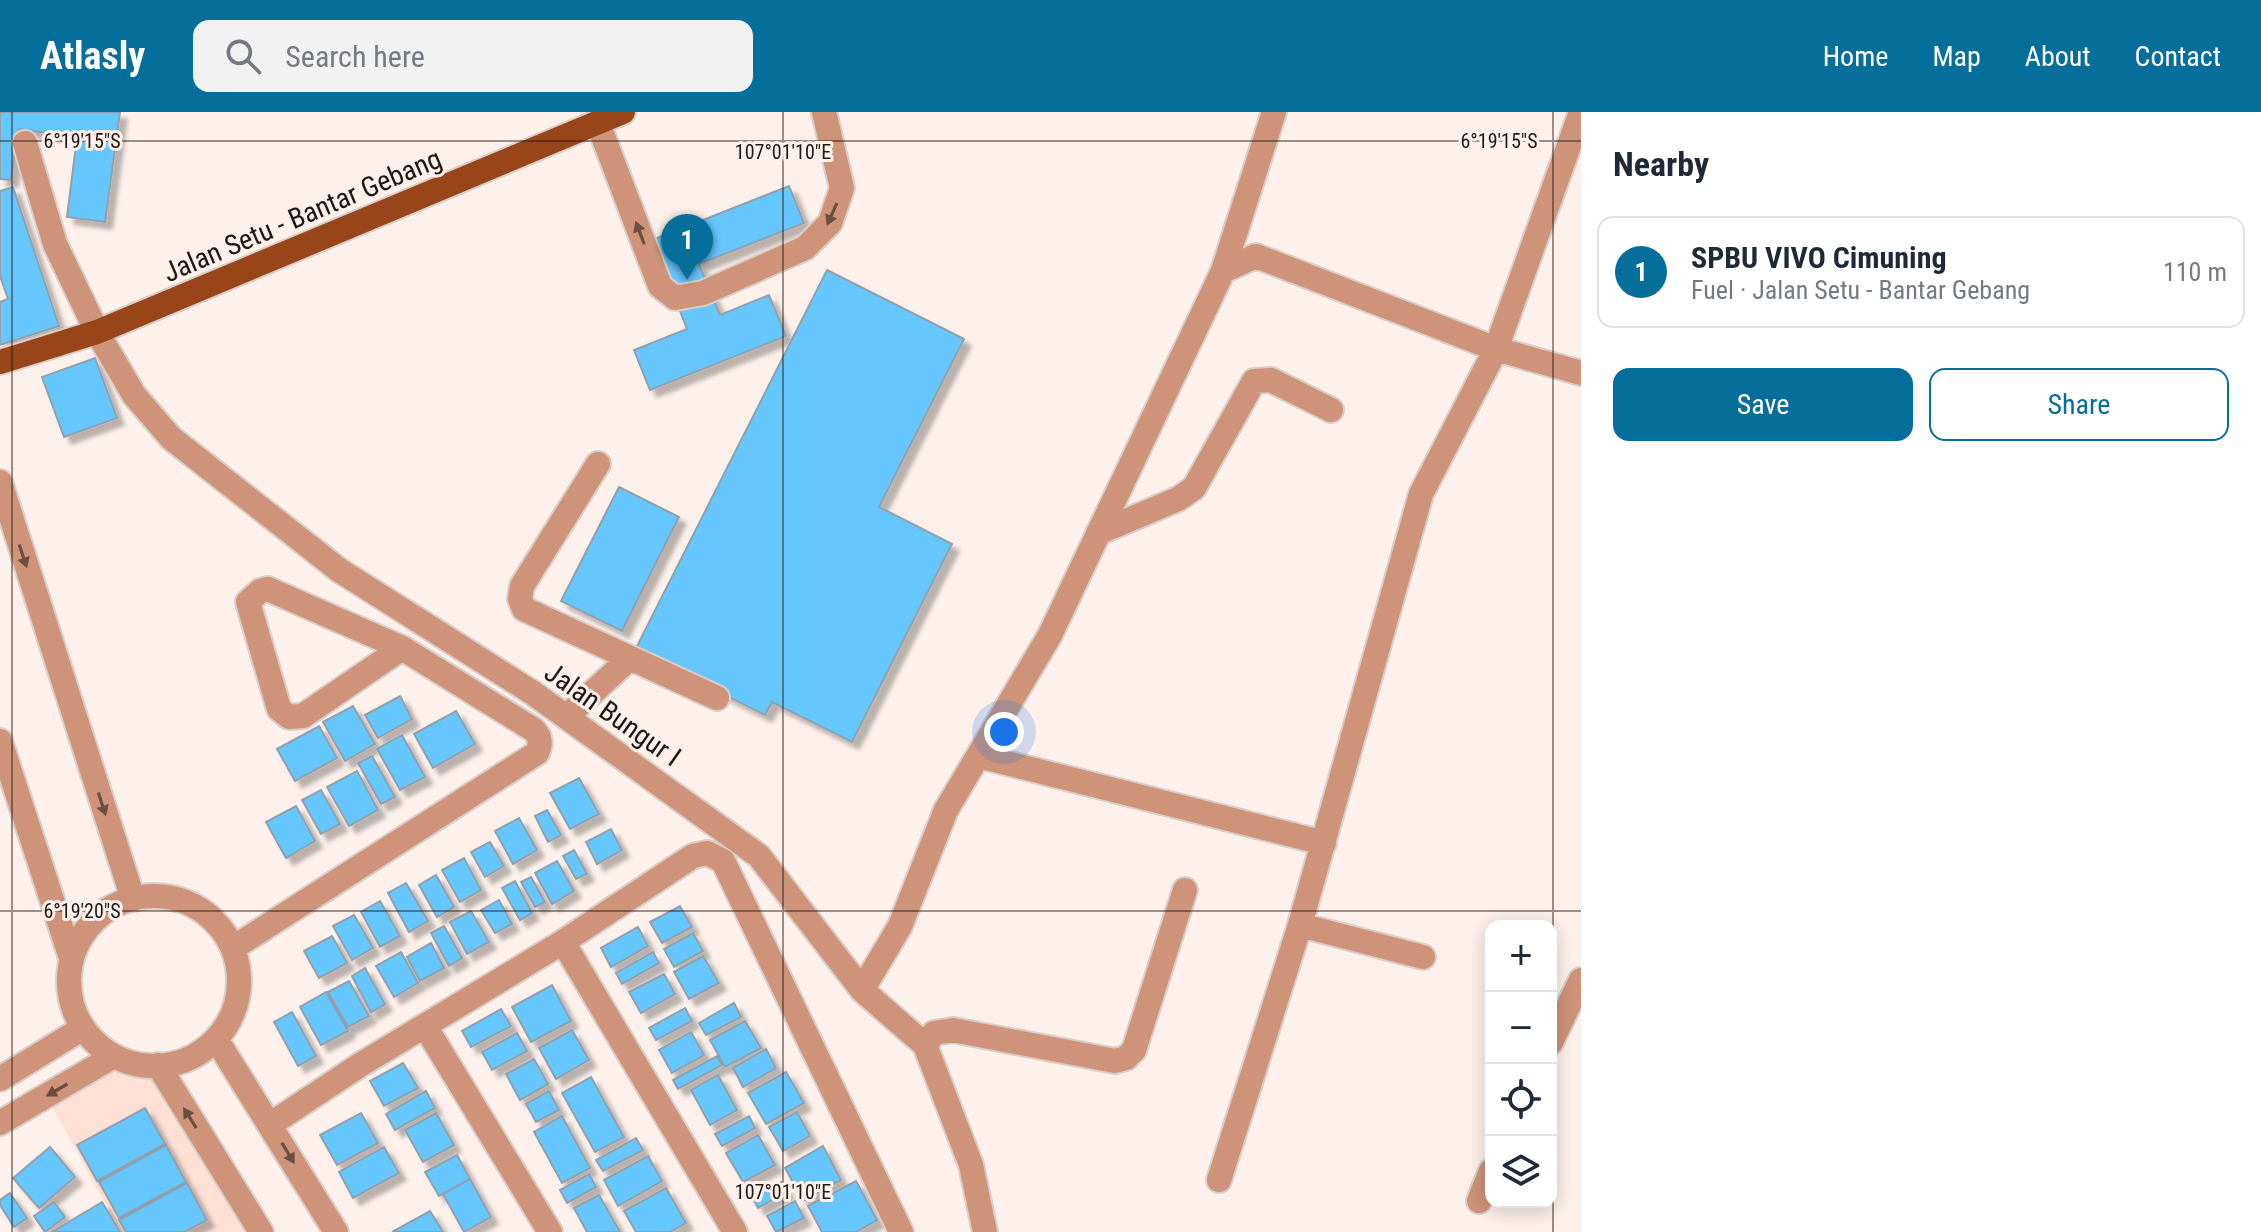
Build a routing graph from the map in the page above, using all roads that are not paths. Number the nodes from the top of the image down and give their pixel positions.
1 (623, 112) edge
2 (824, 112) edge
3 (1274, 112) edge
4 (1581, 112) edge
5 (598, 123) junction
6 (25, 143) dead end
7 (1223, 271) junction
8 (97, 332) junction
9 (1496, 349) junction
10 (0, 362) edge
11 (1581, 373) edge
12 (1331, 410) dead end
13 (598, 464) dead end
14 (0, 482) edge
15 (1098, 533) junction
16 (402, 648) junction
17 (630, 658) junction
18 (717, 698) dead end
19 (566, 717) junction
20 (0, 741) edge
21 (979, 756) junction
22 (1324, 843) junction
23 (1185, 890) dead end
24 (133, 899) junction
25 (1300, 925) junction
26 (563, 942) junction
27 (233, 948) junction
28 (1423, 957) dead end
29 (71, 958) junction
30 (1581, 980) edge
31 (862, 990) junction
32 (425, 1026) junction
33 (83, 1028) junction
34 (1557, 1030) edge
35 (216, 1039) junction
36 (925, 1045) junction
37 (114, 1056) junction
38 (158, 1065) junction
39 (0, 1079) edge
40 (0, 1123) edge
41 (271, 1124) junction
42 (1219, 1180) dead end
43 (1485, 1186) edge
44 (1479, 1201) dead end
45 (261, 1232) edge
46 (336, 1232) edge
47 (550, 1232) edge
48 (735, 1232) edge
49 (901, 1232) edge
50 (985, 1232) edge

1 - 5 main road, Jalan Setu - Bantar Gebang
2 -> 5 street
3 - 7 street
4 - 9 street
5 - 8 main road, Jalan Setu - Bantar Gebang
6 - 8 street, Jalan Bungur I
7 - 9 street
7 - 15 street
8 - 10 main road, Jalan Setu - Bantar Gebang
8 - 19 street, Jalan Bungur I
9 - 11 street
9 - 22 street
12 - 15 street
13 - 17 street
14 -> 24 street
15 - 21 street
16 - 16 street
16 - 27 street
17 - 18 street
17 - 19 street
19 - 31 street, Jalan Bungur I
20 - 29 street
21 - 22 street
21 - 31 street
22 - 25 street
23 - 36 street
24 - 27 street
24 - 29 street
25 - 28 street
25 - 42 street
26 - 32 street
26 - 48 street
26 - 49 street
27 - 35 street
29 - 33 street
30 - 34 street
31 - 36 street, Jalan Bungur I
32 - 41 street
32 - 47 street
33 - 37 street
33 - 39 street
35 - 38 street
35 - 41 street
36 - 50 street, Jalan Bungur I
37 - 38 street
37 -> 40 street
45 -> 38 street
41 -> 46 street
43 - 44 street

